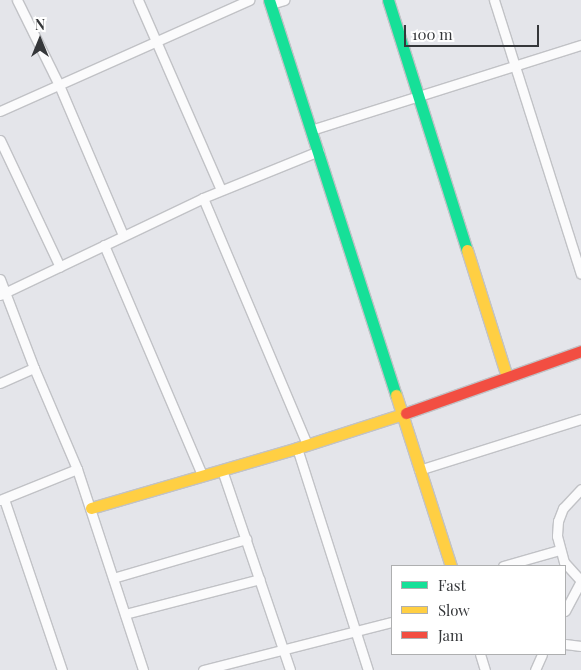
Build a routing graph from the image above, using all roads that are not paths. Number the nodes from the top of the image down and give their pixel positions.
1 (17, 0) edge
2 (138, 0) edge
3 (249, 0) edge
4 (284, 0) edge
5 (388, 0) edge
6 (494, 0) edge
7 (270, 2) edge
8 (157, 41) junction
9 (581, 45) edge
10 (515, 67) junction
11 (59, 85) junction
12 (418, 97) junction
13 (0, 111) edge
14 (311, 130) junction
15 (0, 140) edge
16 (319, 151) junction
17 (222, 190) junction
18 (203, 198) junction
19 (123, 235) junction
20 (104, 244) junction
21 (60, 267) junction
22 (581, 274) edge
23 (0, 279) edge
24 (3, 294) edge
25 (581, 351) edge
26 (34, 368) junction
27 (507, 377) junction
28 (0, 383) edge
29 (402, 413) junction
30 (581, 419) edge
31 (302, 446) junction
32 (77, 469) junction
33 (222, 470) junction
34 (419, 470) junction
35 (202, 475) junction
36 (581, 489) edge
37 (2, 499) edge
38 (92, 508) junction
39 (246, 538) junction
40 (559, 550) junction
41 (451, 565) edge
42 (506, 565) edge
43 (113, 578) junction
44 (260, 579) junction
45 (581, 581) edge
46 (566, 609) edge
47 (125, 614) junction
48 (391, 622) edge
49 (356, 632) junction
50 (566, 644) edge
51 (581, 646) edge
52 (285, 650) junction
53 (480, 655) edge
54 (542, 655) edge
55 (62, 670) edge
56 (143, 670) edge
57 (204, 670) edge
58 (290, 670) edge
59 (368, 670) edge
60 (485, 670) edge
61 (535, 670) edge

1 - 11 street
2 - 8 street
3 - 8 street
4 - 7 street
5 - 12 street
6 - 10 street
7 - 14 street
8 - 11 street
8 - 17 street
9 - 10 street
10 - 12 street
10 - 22 street
11 - 13 street
11 - 19 street
12 - 14 street
12 - 27 street
14 - 16 street
15 - 21 street
16 - 17 street
16 - 29 street
17 - 18 street
18 - 19 street
18 - 31 street
19 - 20 street
20 - 21 street
20 - 35 street
21 - 24 street
23 - 24 street
24 - 26 street
25 - 27 street
26 - 28 street
26 - 32 street
27 - 29 street
29 - 31 street
29 - 34 street
30 - 34 street
31 - 33 street
31 - 49 street
32 - 37 street
32 - 38 street
33 - 35 street
33 - 39 street
34 - 41 street
35 - 38 street
36 - 40 street
37 - 55 street
38 - 43 street
39 - 43 street
39 - 44 street
40 - 42 street
40 - 45 street
43 - 47 street
44 - 47 street
44 - 52 street
45 - 46 street
47 - 56 street
48 - 49 street
49 - 52 street
49 - 59 street
50 - 51 street
52 - 57 street
52 - 58 street
53 - 60 street
54 - 61 street

